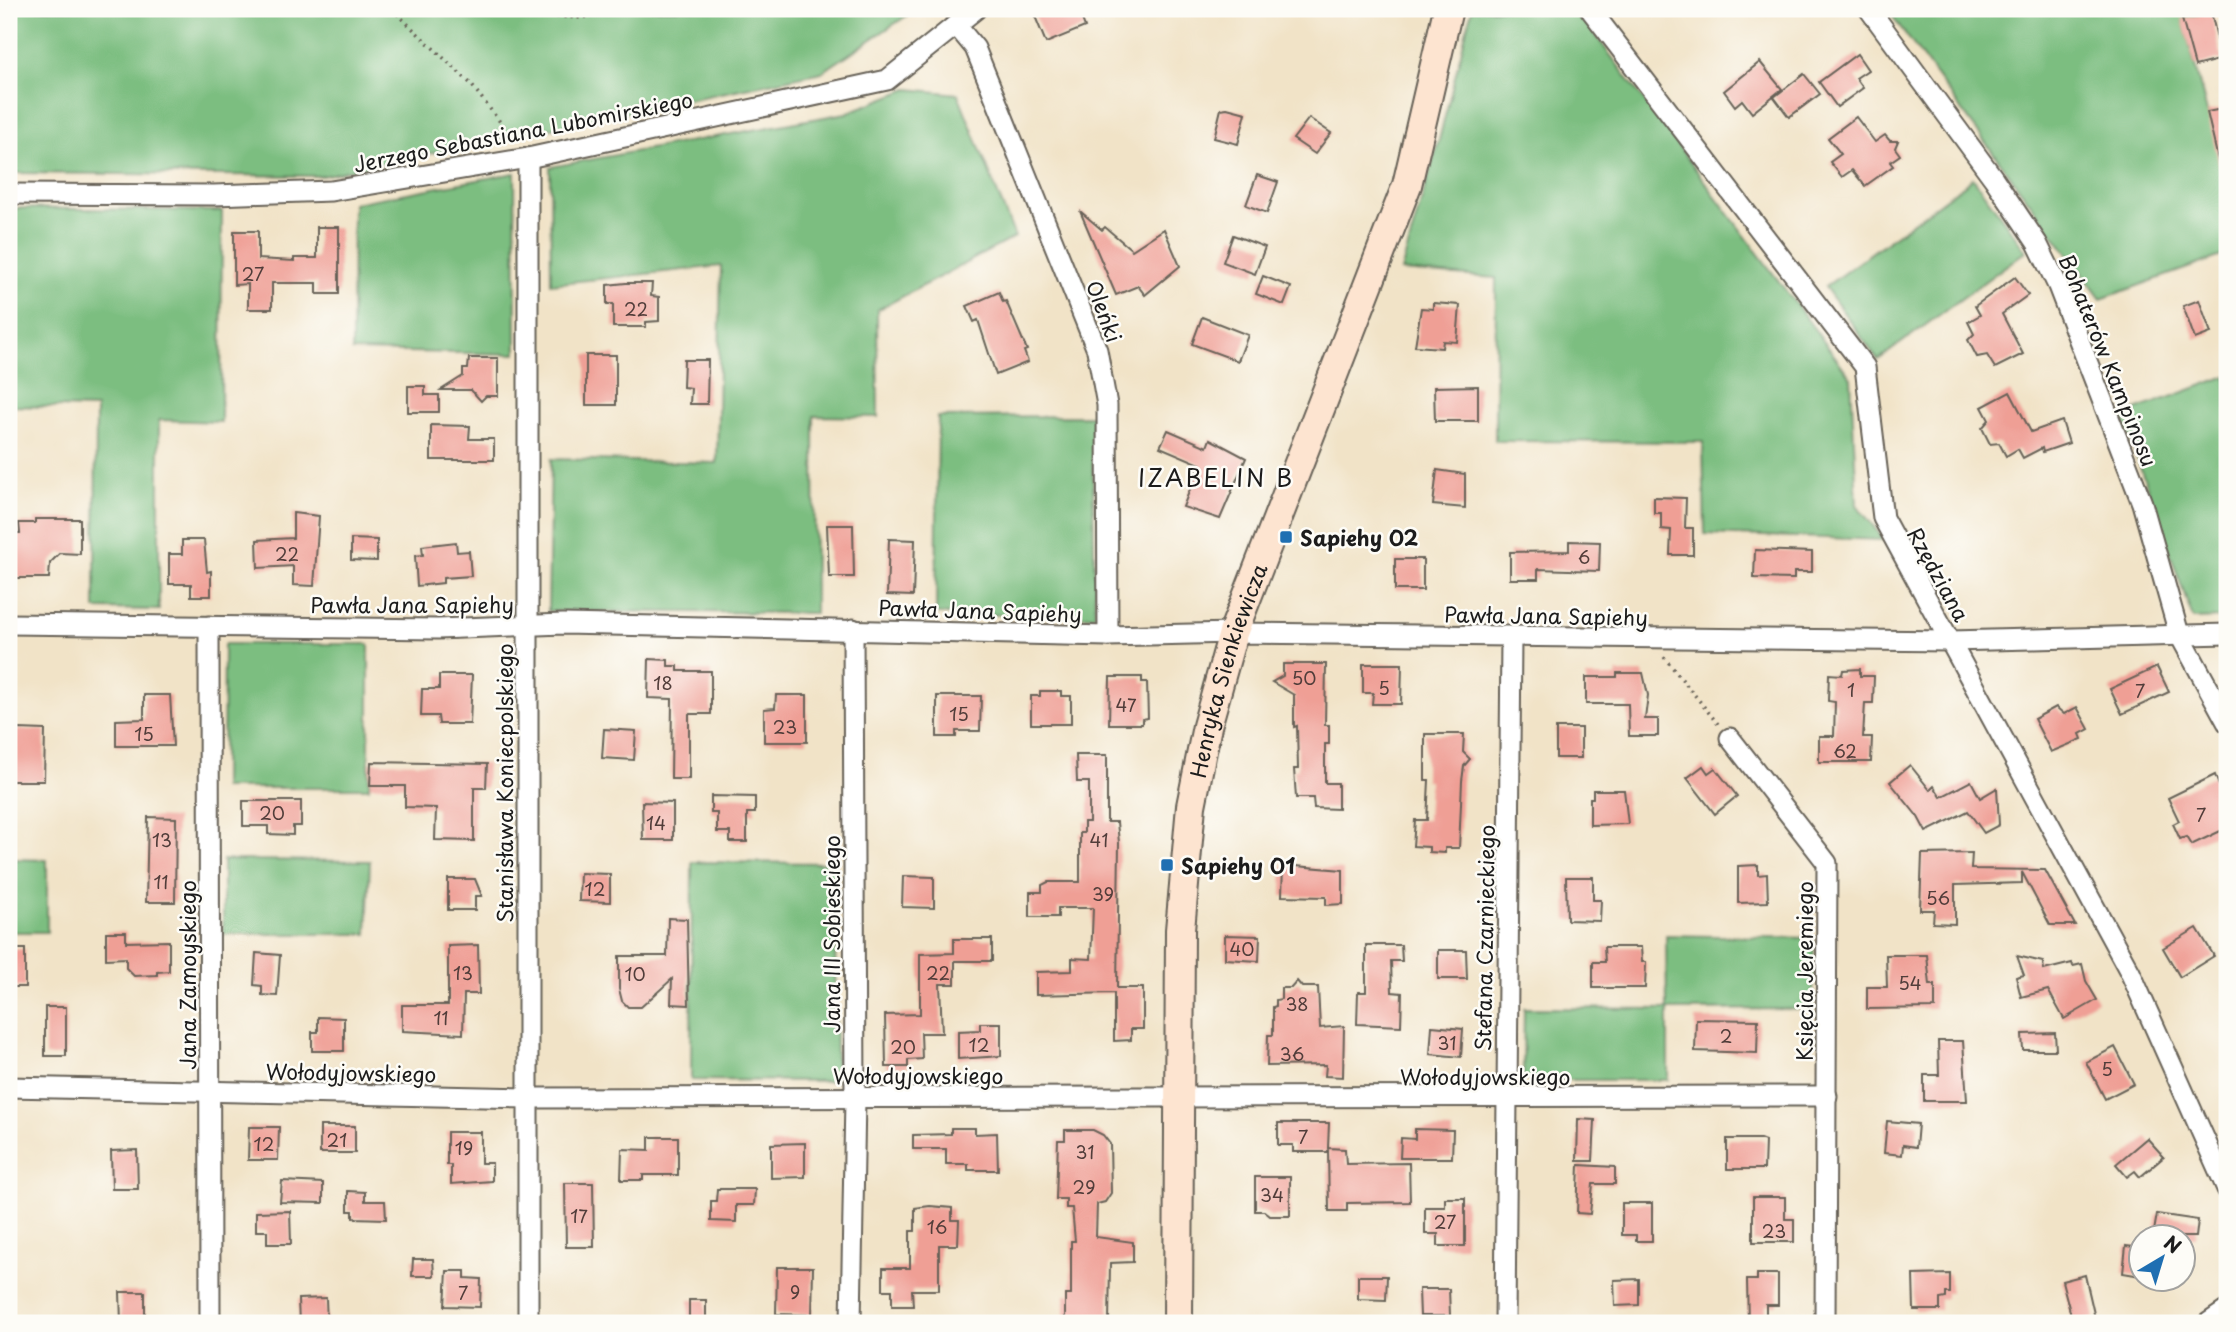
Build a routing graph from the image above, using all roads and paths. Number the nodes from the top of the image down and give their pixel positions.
1 (392, 9) edge
2 (452, 9) edge
3 (640, 9) edge
4 (976, 9) edge
5 (1448, 9) edge
6 (1590, 9) edge
7 (1870, 9) edge
8 (956, 25) junction
9 (528, 159) junction
10 (9, 194) edge
11 (9, 624) edge
12 (209, 626) junction
13 (527, 627) junction
14 (853, 629) junction
15 (1233, 634) junction
16 (2179, 634) junction
17 (2227, 634) edge
18 (1108, 636) junction
19 (1511, 638) junction
20 (1649, 639) junction
21 (1950, 641) junction
22 (2227, 722) edge
23 (1730, 738) joint
24 (9, 1087) edge
25 (210, 1092) junction
26 (1827, 1096) junction
27 (527, 1098) junction
28 (855, 1098) junction
29 (1179, 1099) junction
30 (1505, 1099) junction
31 (2227, 1189) edge
32 (2227, 1310) edge
33 (210, 1323) edge
34 (528, 1323) edge
35 (850, 1323) edge
36 (1178, 1323) edge
37 (1505, 1323) edge
38 (1825, 1323) edge
39 (2208, 1323) edge

1 - 9 path
2 - 3 path
4 - 8 street, Jerzego Sebastiana Lubomirskiego
5 - 15 street, Henryka Sienkiewicza
6 - 21 street, Rzędziana
7 - 16 street, Bohaterów Kampinosu
8 - 9 street, Jerzego Sebastiana Lubomirskiego
8 - 18 street, Oleńki
9 - 10 street, Jerzego Sebastiana Lubomirskiego
9 - 13 street, Stanisława Koniecpolskiego
11 - 12 street, Pawła Jana Sapiehy
12 - 13 street, Pawła Jana Sapiehy
12 - 25 street, Jana Zamoyskiego
13 - 14 street, Pawła Jana Sapiehy
13 - 27 street, Stanisława Koniecpolskiego
14 - 18 street, Pawła Jana Sapiehy
14 - 28 street, Jana III Sobieskiego
15 - 18 street, Pawła Jana Sapiehy
15 - 19 street, Pawła Jana Sapiehy
15 - 29 street, Henryka Sienkiewicza
16 - 17 street, Pawła Jana Sapiehy
16 - 21 street, Pawła Jana Sapiehy
16 - 22 street, Bohaterów Kampinosu
19 - 20 street, Pawła Jana Sapiehy
19 - 30 street, Stefana Czarnieckiego
20 - 21 street, Pawła Jana Sapiehy
20 - 23 path
21 - 31 street, Rzędziana
23 - 26 street, Księcia Jeremiego
24 - 25 street, Wołodyjowskiego
25 - 27 street, Wołodyjowskiego
25 - 33 street, Jana Zamoyskiego
26 - 30 street, Wołodyjowskiego
26 - 38 street, Księcia Jeremiego
27 - 28 street, Wołodyjowskiego
27 - 34 street, Stanisława Koniecpolskiego
28 - 29 street, Wołodyjowskiego
28 - 35 street, Jana III Sobieskiego
29 - 30 street, Wołodyjowskiego
29 - 36 street, Henryka Sienkiewicza
30 - 37 street, Stefana Czarnieckiego
32 - 39 street

